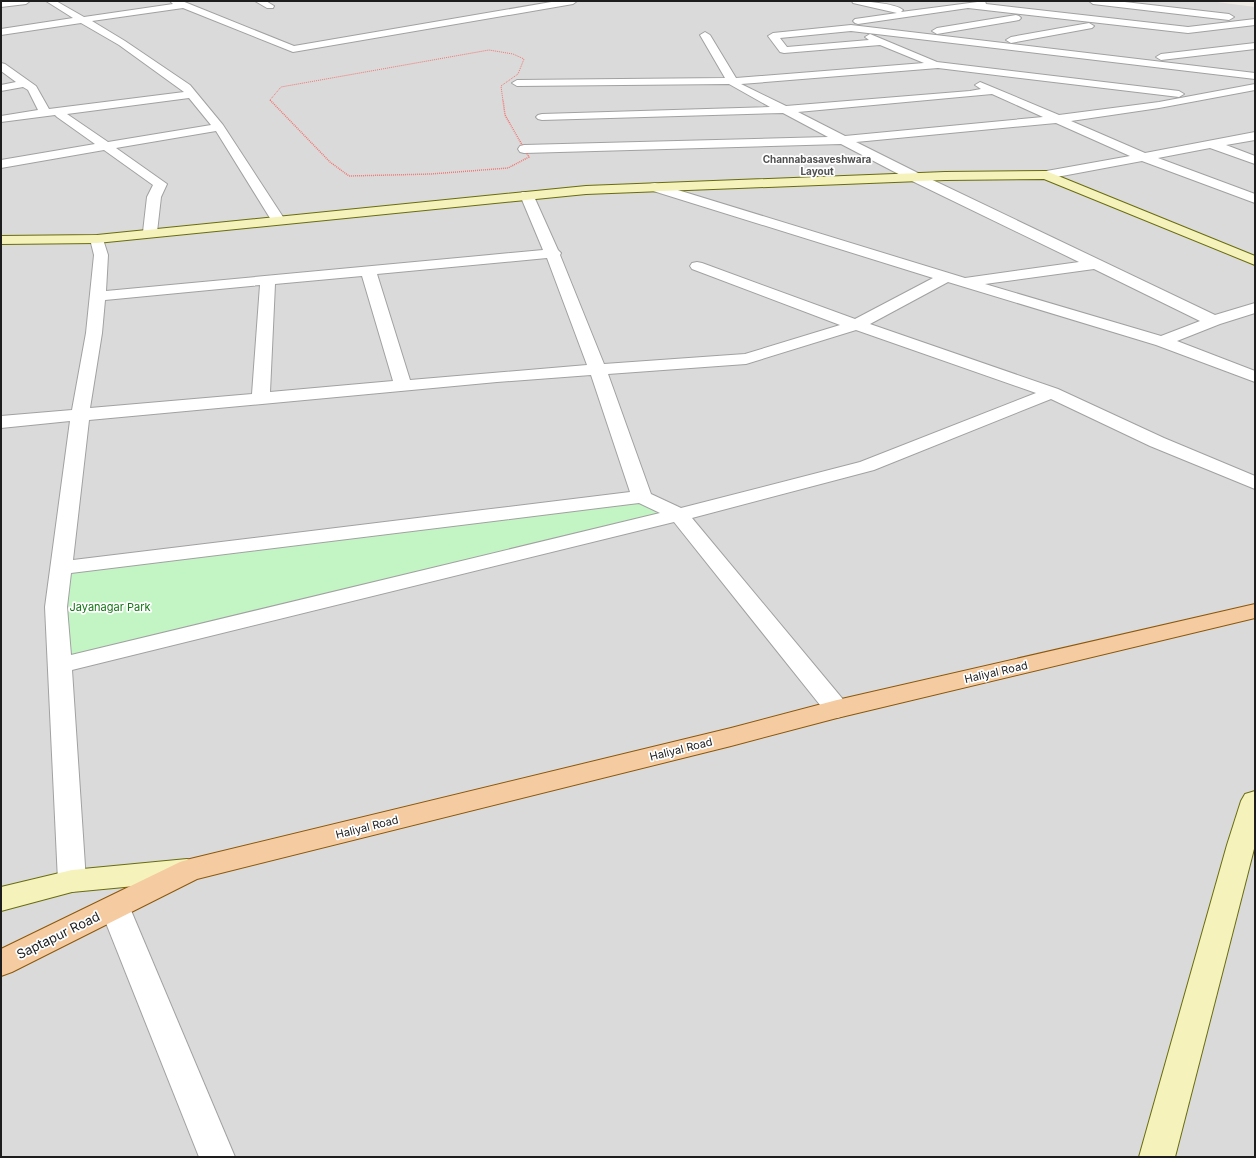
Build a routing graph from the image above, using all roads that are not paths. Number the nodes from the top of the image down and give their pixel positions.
1 (26, 1) edge
2 (50, 1) edge
3 (259, 1) edge
4 (573, 1) edge
5 (856, 1) edge
6 (995, 1) edge
7 (1093, 1) edge
8 (179, 3) edge
9 (1, 4) edge
10 (968, 5) junction
11 (270, 6) dead end
12 (913, 13) junction
13 (1040, 13) junction
14 (83, 20) junction
15 (1255, 21) edge
16 (1113, 22) junction
17 (851, 28) junction
18 (1, 32) edge
19 (705, 35) dead end
20 (914, 36) junction
21 (880, 42) junction
22 (988, 44) junction
23 (1255, 46) edge
24 (1128, 61) junction
25 (938, 65) junction
26 (1, 66) edge
27 (1255, 76) edge
28 (732, 81) junction
29 (26, 83) junction
30 (517, 83) dead end
31 (1255, 87) edge
32 (1, 88) edge
33 (993, 91) junction
34 (193, 94) junction
35 (1200, 97) junction
36 (71, 108) junction
37 (784, 110) junction
38 (45, 112) junction
39 (542, 117) dead end
40 (1, 119) edge
41 (1057, 119) junction
42 (220, 127) junction
43 (1255, 136) edge
44 (842, 140) junction
45 (1211, 144) junction
46 (106, 146) junction
47 (524, 149) road end
48 (1144, 157) junction
49 (1255, 160) edge
50 (1, 164) edge
51 (1046, 175) junction
52 (915, 177) junction
53 (655, 187) junction
54 (527, 195) junction
55 (1255, 199) edge
56 (278, 220) junction
57 (150, 232) junction
58 (97, 239) junction
59 (1, 240) edge
60 (554, 253) junction
61 (1255, 261) edge
62 (1096, 264) junction
63 (697, 266) dead end
64 (368, 271) junction
65 (946, 277) junction
66 (268, 280) junction
67 (963, 282) junction
68 (97, 296) junction
69 (1255, 308) edge
70 (1214, 321) junction
71 (856, 325) junction
72 (1162, 341) junction
73 (598, 370) junction
74 (1255, 377) edge
75 (403, 385) junction
76 (1052, 393) junction
77 (261, 398) junction
78 (80, 415) junction
79 (1, 422) edge
80 (1255, 483) edge
81 (642, 497) junction
82 (679, 515) junction
83 (61, 568) junction
84 (1255, 611) edge
85 (60, 665) junction
86 (837, 709) junction
87 (1255, 801) edge
88 (190, 870) junction
89 (72, 881) junction
90 (1, 898) edge
91 (115, 908) junction
92 (1, 963) edge
93 (217, 1157) edge
94 (1157, 1157) edge

1 - 9 street
2 - 14 street
3 - 11 street
4 - 8 street
5 - 12 street
6 - 10 street
7 - 15 street
8 - 14 street
10 - 12 street
10 - 13 street
12 - 17 street
13 - 16 street
13 - 20 street
14 - 18 street
14 - 34 street
15 - 16 street
16 - 22 street
17 - 20 street
17 - 21 street
17 - 21 street
19 - 28 street
20 - 22 street
21 - 25 street
22 - 24 street
23 - 24 street
24 - 27 street
25 - 28 street
25 - 33 street
25 - 35 street
26 - 29 street
28 - 30 street
28 - 37 street
29 - 32 street
29 - 38 street
31 - 35 street
33 - 37 street
33 - 41 street
34 - 36 street
34 - 42 street
35 - 41 street
36 - 38 street
36 - 46 street
37 - 39 street
37 - 44 street
38 - 40 street
41 - 44 street
41 - 48 street
42 - 46 street
42 - 56 street
43 - 45 street
44 - 47 street
44 - 52 street
45 - 48 street
45 - 49 street
46 - 50 street
46 - 57 street
48 - 51 street
48 - 55 street
51 - 52 street
51 - 61 street
52 - 53 street
52 - 62 street
53 - 54 street
53 - 65 street
54 - 56 street
54 - 60 street
56 - 57 street
57 - 58 street
58 - 59 street
58 - 68 street
60 - 64 street
60 - 73 street
62 - 67 street
62 - 70 street
63 - 71 street
64 - 66 street
64 - 75 street
65 - 67 street
65 - 71 street
66 - 68 street
66 - 77 street
67 - 72 street
68 - 78 street
69 - 70 street
70 - 72 street
71 - 73 street
71 - 76 street
72 - 74 street
73 - 75 street
73 - 81 street
75 - 77 street
76 - 80 street
76 - 82 street
77 - 78 street
78 - 79 street
78 - 83 street
81 - 82 street
81 - 83 street
82 - 85 street
82 - 86 street
83 - 85 street
84 - 86 main road, Haliyal Road
85 - 89 street
86 - 88 main road, Haliyal Road
87 - 94 street
88 - 89 street
88 - 91 main road, Haliyal Road
89 - 90 street
91 - 92 main road, Saptapur Road
91 - 93 street

